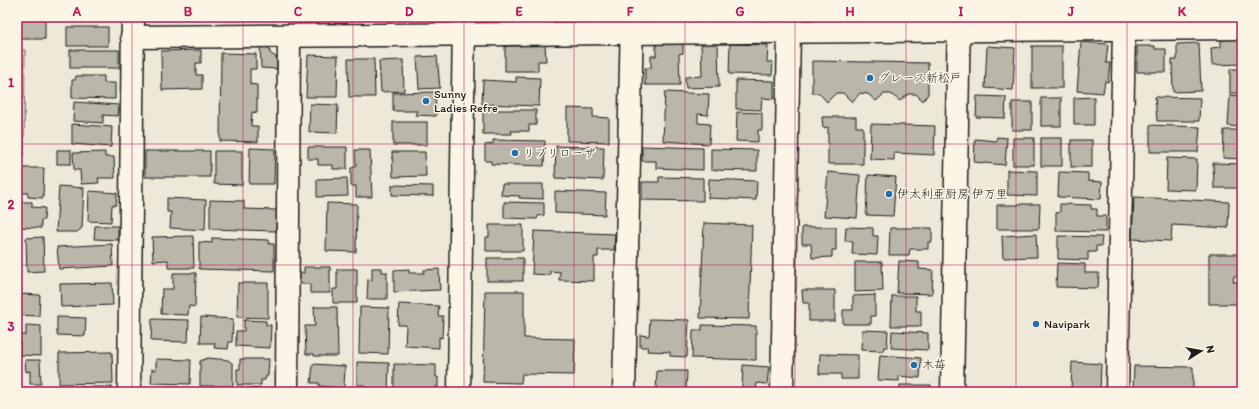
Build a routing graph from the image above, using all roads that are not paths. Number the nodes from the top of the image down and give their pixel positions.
1 (959, 24) edge
2 (464, 25) edge
3 (632, 25) edge
4 (132, 27) edge
5 (1242, 28) edge
6 (1124, 30) junction
7 (789, 32) junction
8 (289, 36) junction
9 (129, 392) edge
10 (287, 392) edge
11 (459, 392) edge
12 (624, 392) edge
13 (782, 392) edge
14 (952, 392) edge
15 (1117, 392) edge

1 - 6 street
1 - 7 street
1 - 14 street
2 - 3 street
2 - 8 street
2 - 11 street
3 - 7 street
3 - 12 street
4 - 8 street
4 - 9 street
5 - 6 street
6 - 15 street
7 - 13 street
8 - 10 street

